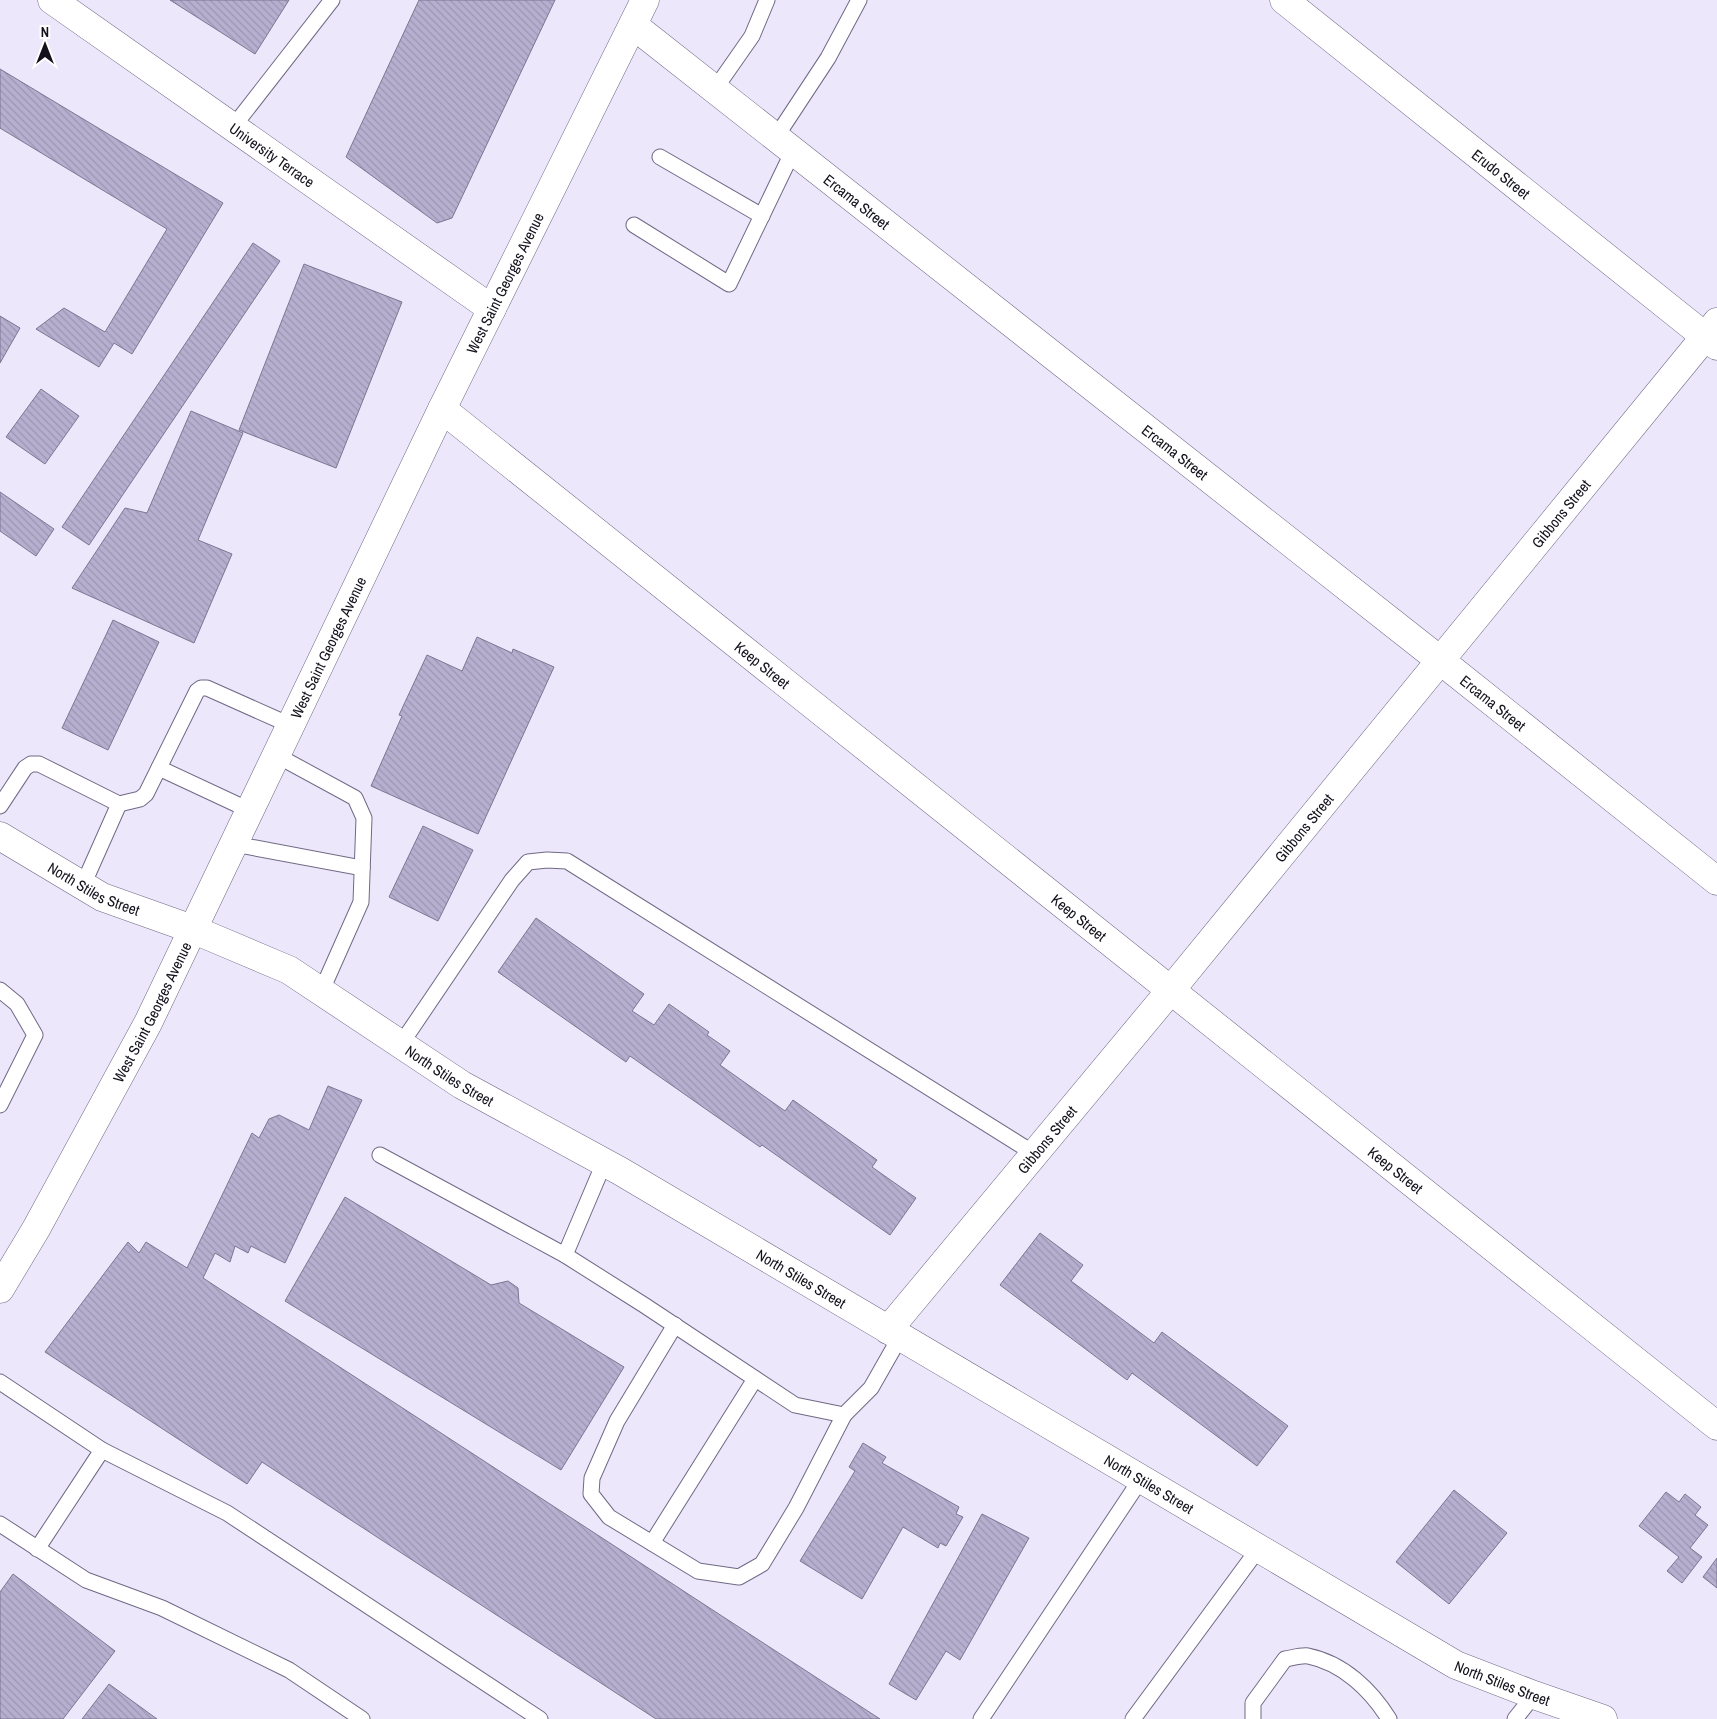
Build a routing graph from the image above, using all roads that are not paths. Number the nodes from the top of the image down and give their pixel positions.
1 (52, 0) edge
2 (332, 0) edge
3 (645, 0) edge
4 (767, 0) edge
5 (859, 0) edge
6 (1284, 0) edge
7 (633, 24) junction
8 (715, 89) junction
9 (233, 127) junction
10 (785, 144) junction
11 (660, 157) dead end
12 (762, 216) junction
13 (634, 225) dead end
14 (492, 309) junction
15 (1713, 335) edge
16 (442, 409) junction
17 (1440, 661) junction
18 (290, 725) junction
19 (276, 755) junction
20 (159, 768) junction
21 (119, 804) junction
22 (0, 806) edge
23 (249, 810) junction
24 (0, 836) edge
25 (234, 844) junction
26 (362, 868) junction
27 (1717, 881) edge
28 (83, 886) junction
29 (192, 929) junction
30 (0, 990) edge
31 (1170, 991) junction
32 (321, 992) junction
33 (401, 1044) junction
34 (0, 1071) edge
35 (13, 1080) junction
36 (0, 1106) edge
37 (1036, 1154) junction
38 (380, 1155) dead end
39 (604, 1163) junction
40 (565, 1255) junction
41 (0, 1289) edge
42 (675, 1325) junction
43 (894, 1333) junction
44 (755, 1378) junction
45 (0, 1382) edge
46 (844, 1415) junction
47 (1717, 1426) edge
48 (102, 1450) junction
49 (1141, 1479) junction
50 (0, 1524) edge
51 (652, 1544) junction
52 (1259, 1548) junction
53 (37, 1549) junction
54 (1534, 1695) junction
55 (362, 1719) edge
56 (540, 1719) edge
57 (981, 1719) edge
58 (1132, 1719) edge
59 (1253, 1719) edge
60 (1389, 1719) edge
61 (1515, 1719) edge
62 (1603, 1719) edge

1 - 9 street, University Terrace
2 - 9 lane
3 - 7 street, West Saint Georges Avenue
4 - 8 lane
5 - 10 lane
6 - 15 street, Erudo Street
7 - 8 street, Ercama Street
7 - 14 street, West Saint Georges Avenue
8 - 10 street, Ercama Street
9 - 14 street, University Terrace
10 - 12 lane
10 - 17 street, Ercama Street
11 - 12 lane
12 - 13 lane
14 - 16 street, West Saint Georges Avenue
15 - 17 street, Gibbons Street
16 - 18 street, West Saint Georges Avenue
16 - 31 street, Keep Street
17 - 27 street, Ercama Street
17 - 31 street, Gibbons Street
18 - 19 street, West Saint Georges Avenue
18 - 20 lane
19 - 23 street, West Saint Georges Avenue
19 - 26 lane
20 - 21 lane
20 - 23 lane
21 - 22 lane
21 - 28 lane
23 - 25 street, West Saint Georges Avenue
24 - 28 street, North Stiles Street
25 - 26 lane
25 - 29 street, West Saint Georges Avenue
26 - 32 lane
28 - 29 street, North Stiles Street
29 - 32 street, North Stiles Street
29 - 41 street, West Saint Georges Avenue
30 - 35 lane
31 - 37 street, Gibbons Street
31 - 47 street, Keep Street
32 - 33 street, North Stiles Street
33 - 37 lane
33 - 39 street, North Stiles Street
34 - 35 lane
35 - 36 lane
37 - 43 street, Gibbons Street
38 - 40 lane
39 - 40 lane
39 - 43 street, North Stiles Street
40 - 42 lane
42 - 44 lane
42 - 51 lane
43 - 46 lane
43 - 49 street, North Stiles Street
44 - 46 lane
44 - 51 lane
45 - 48 lane
46 - 51 lane
48 - 53 lane
48 - 56 lane
49 - 52 street, North Stiles Street
49 - 57 lane
50 - 53 lane
52 - 54 street, North Stiles Street
52 - 58 lane
53 - 55 lane
54 - 61 lane
54 - 62 street, North Stiles Street
59 - 60 lane

